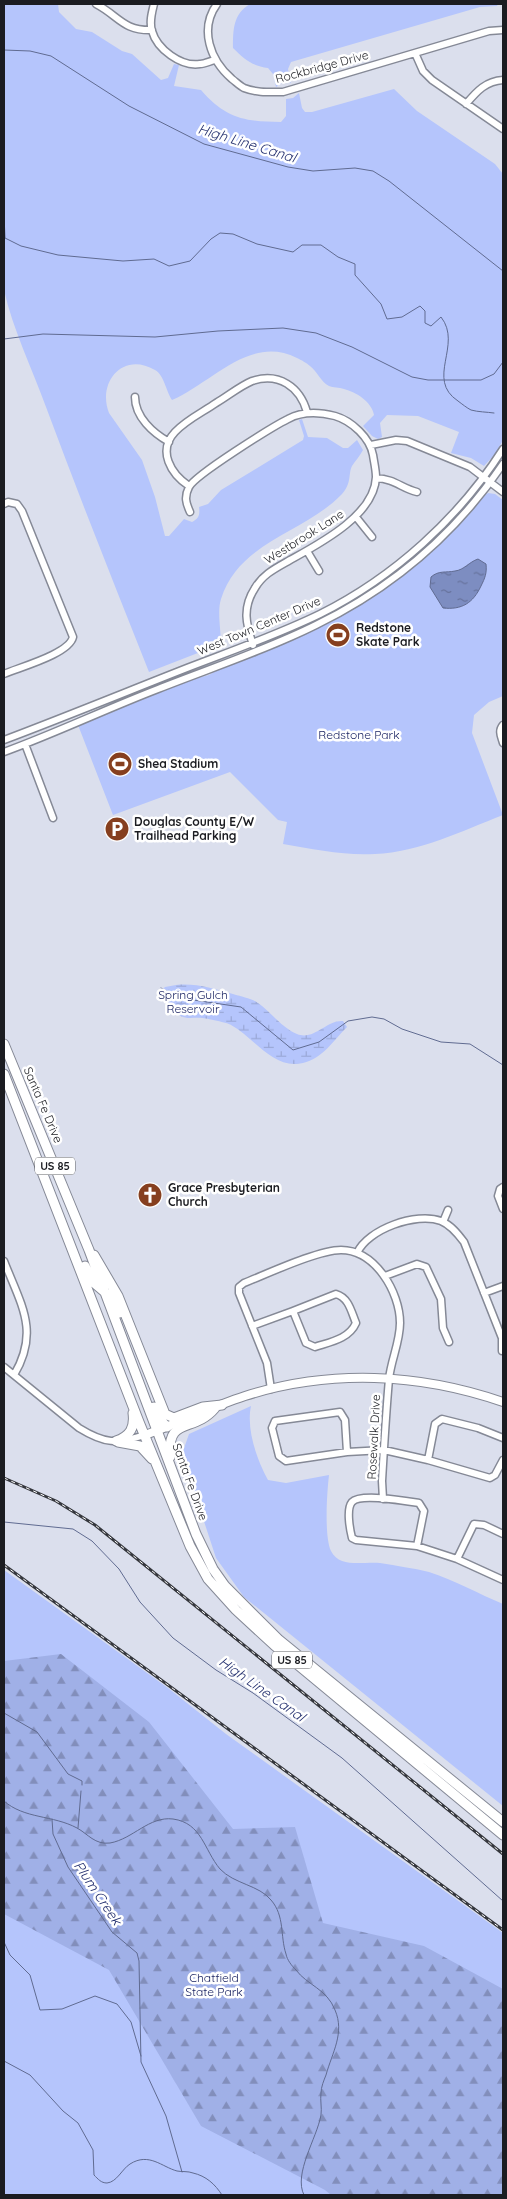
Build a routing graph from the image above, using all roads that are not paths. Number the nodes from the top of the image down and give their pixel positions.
1 (96, 4) edge
2 (154, 4) edge
3 (217, 4) edge
4 (152, 30) junction
5 (503, 30) edge
6 (415, 53) junction
7 (215, 60) junction
8 (503, 80) edge
9 (466, 104) junction
10 (503, 129) edge
11 (136, 397) dead end
12 (307, 412) junction
13 (169, 442) junction
14 (371, 445) junction
15 (503, 449) edge
16 (503, 464) edge
17 (483, 477) junction
18 (376, 478) junction
19 (490, 482) junction
20 (189, 486) junction
21 (417, 492) dead end
22 (503, 492) edge
23 (4, 504) edge
24 (190, 512) dead end
25 (356, 517) junction
26 (372, 537) dead end
27 (307, 551) junction
28 (319, 571) dead end
29 (252, 642) junction
30 (255, 651) junction
31 (4, 674) edge
32 (503, 725) edge
33 (4, 740) edge
34 (503, 742) edge
35 (25, 744) junction
36 (4, 752) edge
37 (53, 818) dead end
38 (4, 1044) edge
39 (4, 1057) edge
40 (4, 1074) edge
41 (19, 1080) junction
42 (27, 1131) junction
43 (503, 1187) edge
44 (503, 1209) edge
45 (448, 1210) dead end
46 (443, 1222) junction
47 (89, 1250) junction
48 (356, 1253) junction
49 (4, 1261) edge
50 (385, 1276) junction
51 (503, 1286) edge
52 (103, 1290) junction
53 (484, 1293) junction
54 (293, 1310) junction
55 (252, 1326) junction
56 (449, 1342) dead end
57 (502, 1351) edge
58 (4, 1368) edge
59 (14, 1375) junction
60 (389, 1377) junction
61 (271, 1389) junction
62 (131, 1401) junction
63 (503, 1402) edge
64 (219, 1406) junction
65 (167, 1427) junction
66 (157, 1431) junction
67 (145, 1435) junction
68 (503, 1438) edge
69 (116, 1442) junction
70 (384, 1450) junction
71 (347, 1452) junction
72 (428, 1460) junction
73 (503, 1460) edge
74 (171, 1468) junction
75 (161, 1474) junction
76 (383, 1498) junction
77 (503, 1534) edge
78 (417, 1546) junction
79 (457, 1559) junction
80 (503, 1580) edge
81 (503, 1822) edge
82 (503, 1835) edge

1 - 4 street
2 - 4 street
3 - 7 street, Rockbridge Drive
4 - 7 street
5 - 6 street, Rockbridge Drive
6 - 7 street, Rockbridge Drive
6 - 9 street
8 - 9 street
9 - 10 street
11 - 13 street
12 - 13 street
12 - 14 street
12 - 20 street
13 - 20 street
14 - 17 street
14 - 18 street, Westbrook Lane
15 - 17 street, West Town Center Drive
16 - 19 street, West Town Center Drive
17 - 19 street
17 - 29 street, West Town Center Drive
18 - 21 street
18 - 25 street, Westbrook Lane
19 - 22 street
19 - 30 street, West Town Center Drive
20 - 24 street
23 - 31 street
25 - 26 street
25 - 27 street, Westbrook Lane
27 - 28 street
27 - 29 street, Westbrook Lane
29 - 30 street, Westbrook Lane
29 - 33 street, West Town Center Drive
30 - 35 street, West Town Center Drive
32 - 34 street
35 - 36 street, West Town Center Drive
35 - 37 street
38 - 41 highway, Santa Fe Drive / US 85
39 - 41 highway
40 - 42 highway, Santa Fe Drive / US 85
41 - 47 highway, Santa Fe Drive / US 85
42 - 52 highway
42 - 62 highway, Santa Fe Drive / US 85
43 - 44 street
45 - 46 street
46 - 48 street
46 - 53 street
47 - 52 highway, Santa Fe Drive / US 85
47 - 64 highway
48 - 50 street
48 - 55 street
49 - 59 street
50 - 56 street
50 - 60 street, Rosewalk Drive
51 - 53 street
52 - 65 highway
52 - 66 highway, Santa Fe Drive / US 85
53 - 57 street
54 - 54 street
54 - 55 street
55 - 61 street
58 - 59 street
59 - 69 street
60 - 61 main road
60 - 63 main road
60 - 70 street, Rosewalk Drive
61 - 64 main road
62 - 67 highway, Santa Fe Drive / US 85
62 - 69 highway
64 - 65 main road
64 - 74 highway
65 - 66 main road
66 - 67 main road
66 - 74 highway, Santa Fe Drive / US 85
67 - 69 street
67 - 75 highway, Santa Fe Drive / US 85
68 - 72 street
69 - 75 highway
70 - 71 street
70 - 72 street
70 - 76 street, Rosewalk Drive
71 - 71 street
72 - 73 street
74 - 81 highway, Santa Fe Drive / US 85
75 - 82 highway, Santa Fe Drive / US 85
76 - 78 street
76 - 78 street
77 - 79 street
78 - 79 street
79 - 80 street

